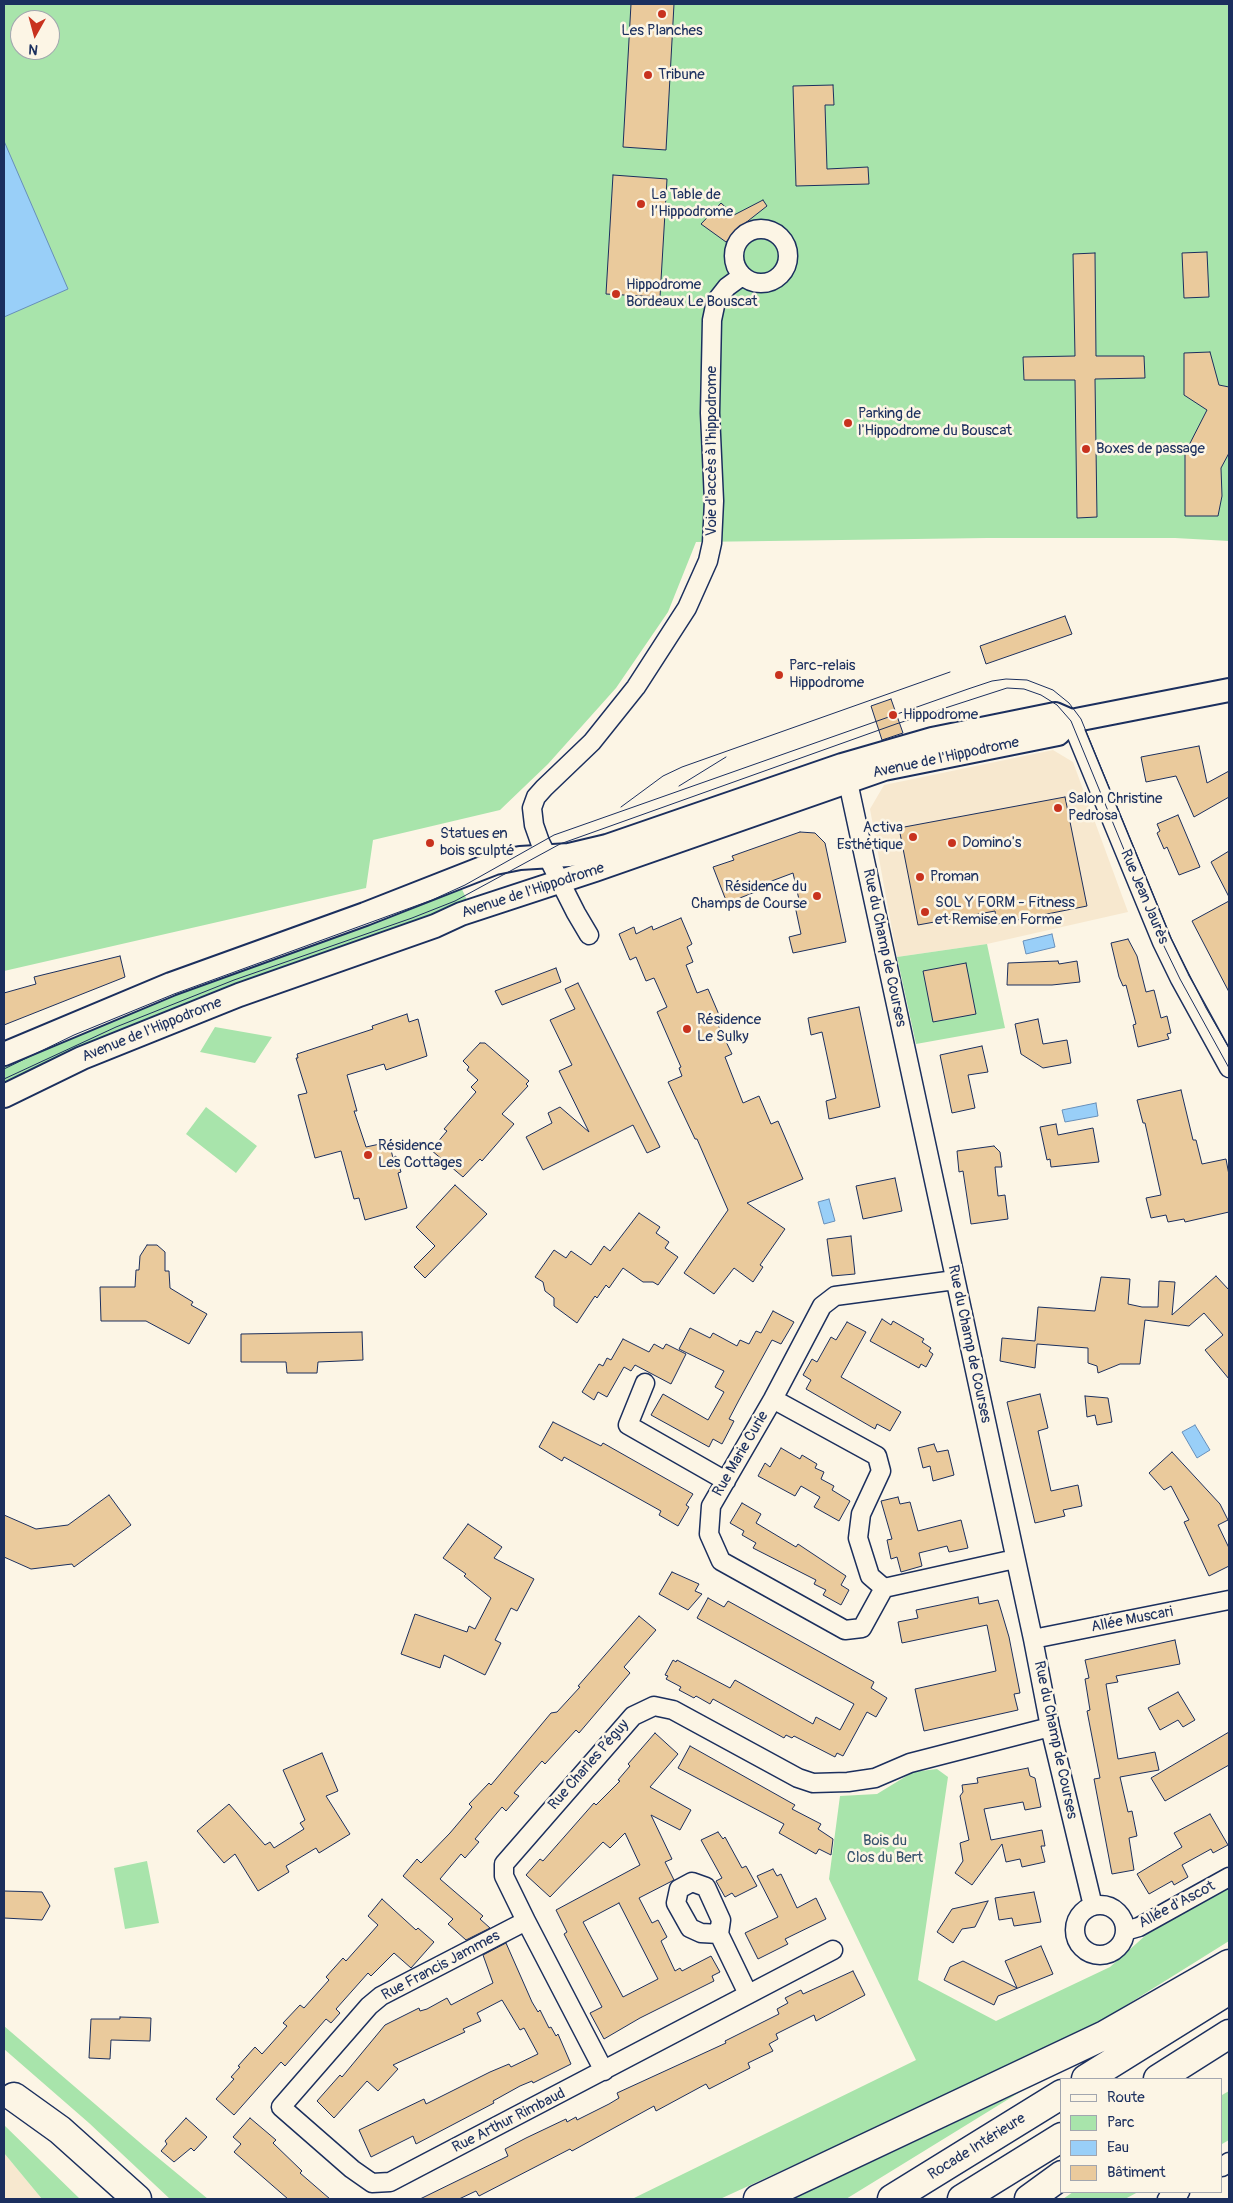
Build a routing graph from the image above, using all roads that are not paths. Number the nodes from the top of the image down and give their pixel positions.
1 (742, 276) dead end
2 (1229, 690) edge
3 (1071, 721) junction
4 (907, 746) junction
5 (822, 772) junction
6 (848, 782) junction
7 (547, 856) junction
8 (560, 881) junction
9 (589, 935) dead end
10 (4, 1054) edge
11 (1229, 1068) edge
12 (4, 1096) edge
13 (955, 1280) junction
14 (645, 1383) dead end
15 (773, 1399) junction
16 (726, 1480) junction
17 (1015, 1559) junction
18 (884, 1588) junction
19 (1229, 1600) edge
20 (1033, 1639) junction
21 (1050, 1727) junction
22 (1229, 1877) edge
23 (1093, 1906) junction
24 (526, 1921) junction
25 (1125, 1931) junction
26 (719, 1934) dead end
27 (833, 1950) dead end
28 (1229, 1964) edge
29 (1229, 1990) edge
30 (748, 1994) junction
31 (1229, 2034) edge
32 (604, 2071) junction
33 (1180, 2071) edge
34 (1088, 2078) edge
35 (1161, 2078) edge
36 (9, 2093) edge
37 (1060, 2095) edge
38 (281, 2107) joint
39 (1060, 2138) edge
40 (1060, 2176) edge
41 (1178, 2193) edge
42 (112, 2199) edge
43 (137, 2199) edge
44 (758, 2199) edge
45 (892, 2199) edge
46 (962, 2199) edge
47 (1029, 2199) edge
48 (1167, 2199) edge

1 - 7 street, Voie d'accès à l'hippodrome
2 - 3 street, Avenue de l'Hippodrome
3 - 4 street, Avenue de l'Hippodrome
3 - 6 street, Avenue de l'Hippodrome
3 - 11 street, Rue Jean Jaurès
4 - 5 street, Avenue de l'Hippodrome
4 - 6 street
5 - 6 street
5 - 7 street, Avenue de l'Hippodrome
6 - 8 street, Avenue de l'Hippodrome
6 - 13 street, Rue du Champ de Courses
7 - 8 street, Voie d'accès à l'hippodrome
7 - 10 street, Avenue de l'Hippodrome
8 - 9 street, Voie d'accès à l'hippodrome
8 - 12 street, Avenue de l'Hippodrome
13 - 15 street, Rue Marie Curie
13 - 17 street, Rue du Champ de Courses
14 - 16 street
15 - 16 street, Rue Marie Curie
15 - 18 street
16 - 18 street, Rue Marie Curie
17 - 18 street
17 - 20 street, Rue du Champ de Courses
19 - 20 street, Allée Muscari
20 - 21 street, Rue du Champ de Courses
21 - 23 street, Rue du Champ de Courses
21 - 24 street, Rue Charles Péguy
22 - 25 street, Allée d'Ascot
23 - 25 street
23 - 25 street
24 - 32 street, Rue Charles Péguy
24 - 38 street, Rue Francis Jammes
26 - 30 street
27 - 30 street, Rue Arthur Rimbaud
28 - 44 main road
29 - 34 main road
30 - 32 street, Rue Arthur Rimbaud
31 - 33 main road
32 - 38 street, Rue Arthur Rimbaud
33 - 35 main road
36 - 42 main road
36 - 43 main road
37 - 45 main road, Rocade Intérieure
39 - 46 main road
40 - 47 main road
41 - 48 street

